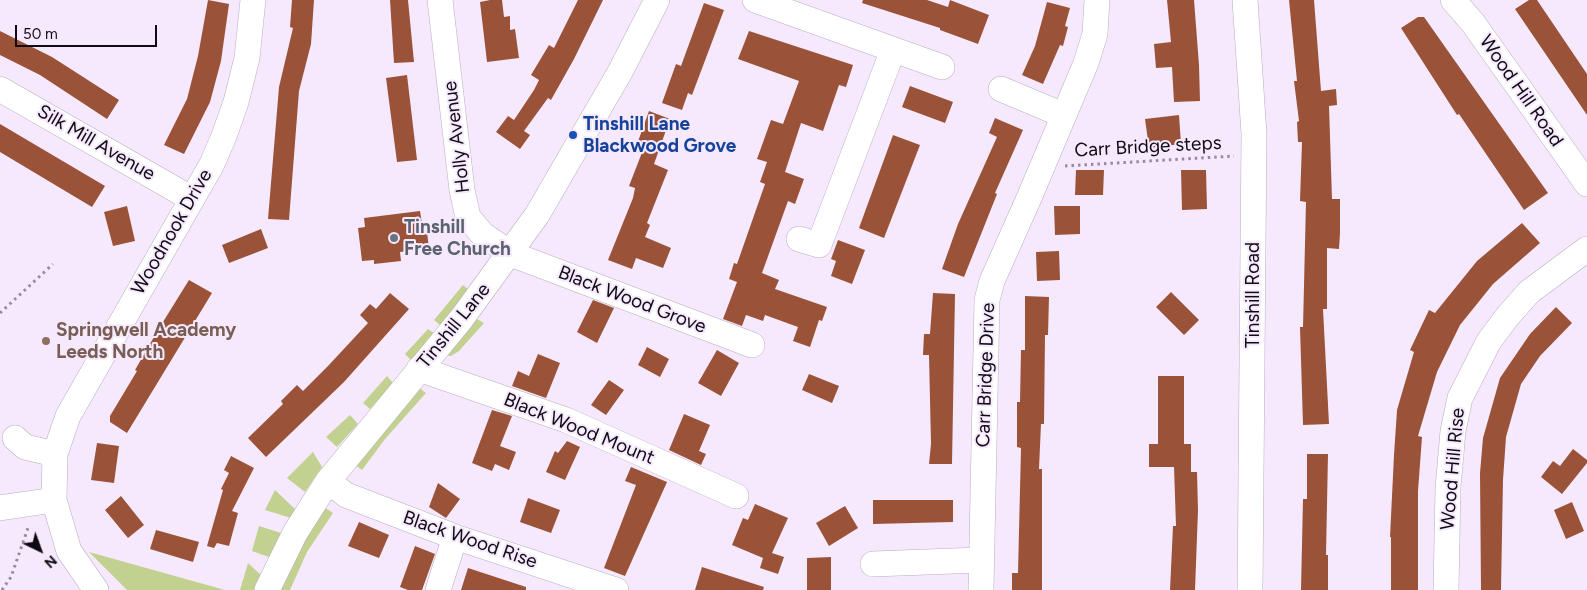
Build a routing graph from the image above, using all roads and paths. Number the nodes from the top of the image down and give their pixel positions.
1 (253, 0) edge
2 (440, 0) edge
3 (657, 0) edge
4 (755, 0) edge
5 (1096, 0) edge
6 (1245, 0) edge
7 (1453, 0) edge
8 (893, 50) junction
9 (942, 67) dead end
10 (0, 89) edge
11 (1000, 89) dead end
12 (1063, 116) junction
13 (1254, 155) junction
14 (1042, 167) junction
15 (1587, 184) edge
16 (192, 199) junction
17 (799, 239) dead end
18 (1587, 249) edge
19 (511, 254) junction
20 (53, 264) dead end
21 (0, 313) edge
22 (752, 346) dead end
23 (420, 368) junction
24 (15, 438) dead end
25 (54, 454) junction
26 (328, 481) junction
27 (736, 496) dead end
28 (47, 501) junction
29 (0, 508) edge
30 (455, 537) junction
31 (980, 560) junction
32 (873, 564) dead end
33 (92, 589) edge
34 (2, 590) edge
35 (267, 590) edge
36 (438, 590) edge
37 (616, 590) edge
38 (981, 590) edge
39 (1250, 590) edge
40 (1446, 590) edge

1 - 16 street, Woodnook Drive
2 - 19 street, Holly Avenue
3 - 19 street, Tinshill Lane
4 - 8 street
5 - 12 street, Carr Bridge Drive
6 - 13 street, Tinshill Road
7 - 15 street, Wood Hill Road
8 - 9 street
8 - 17 street
10 - 16 street, Silk Mill Avenue
11 - 12 street
12 - 14 street, Carr Bridge Drive
13 - 14 path, Carr Bridge steps
13 - 39 street, Tinshill Road
14 - 31 street, Carr Bridge Drive
16 - 25 street, Woodnook Drive
18 - 40 street, Wood Hill Rise
19 - 22 street, Black Wood Grove
19 - 23 street, Tinshill Lane
20 - 21 path
23 - 26 street, Tinshill Lane
23 - 27 street, Black Wood Mount
24 - 25 street
25 - 28 street, Woodnook Drive
26 - 30 street, Black Wood Rise
26 - 35 street, Tinshill Lane
28 - 29 street
28 - 33 street, Woodnook Drive
28 - 34 path
30 - 36 street
30 - 37 street, Black Wood Rise
31 - 32 street
31 - 38 street, Carr Bridge Drive

